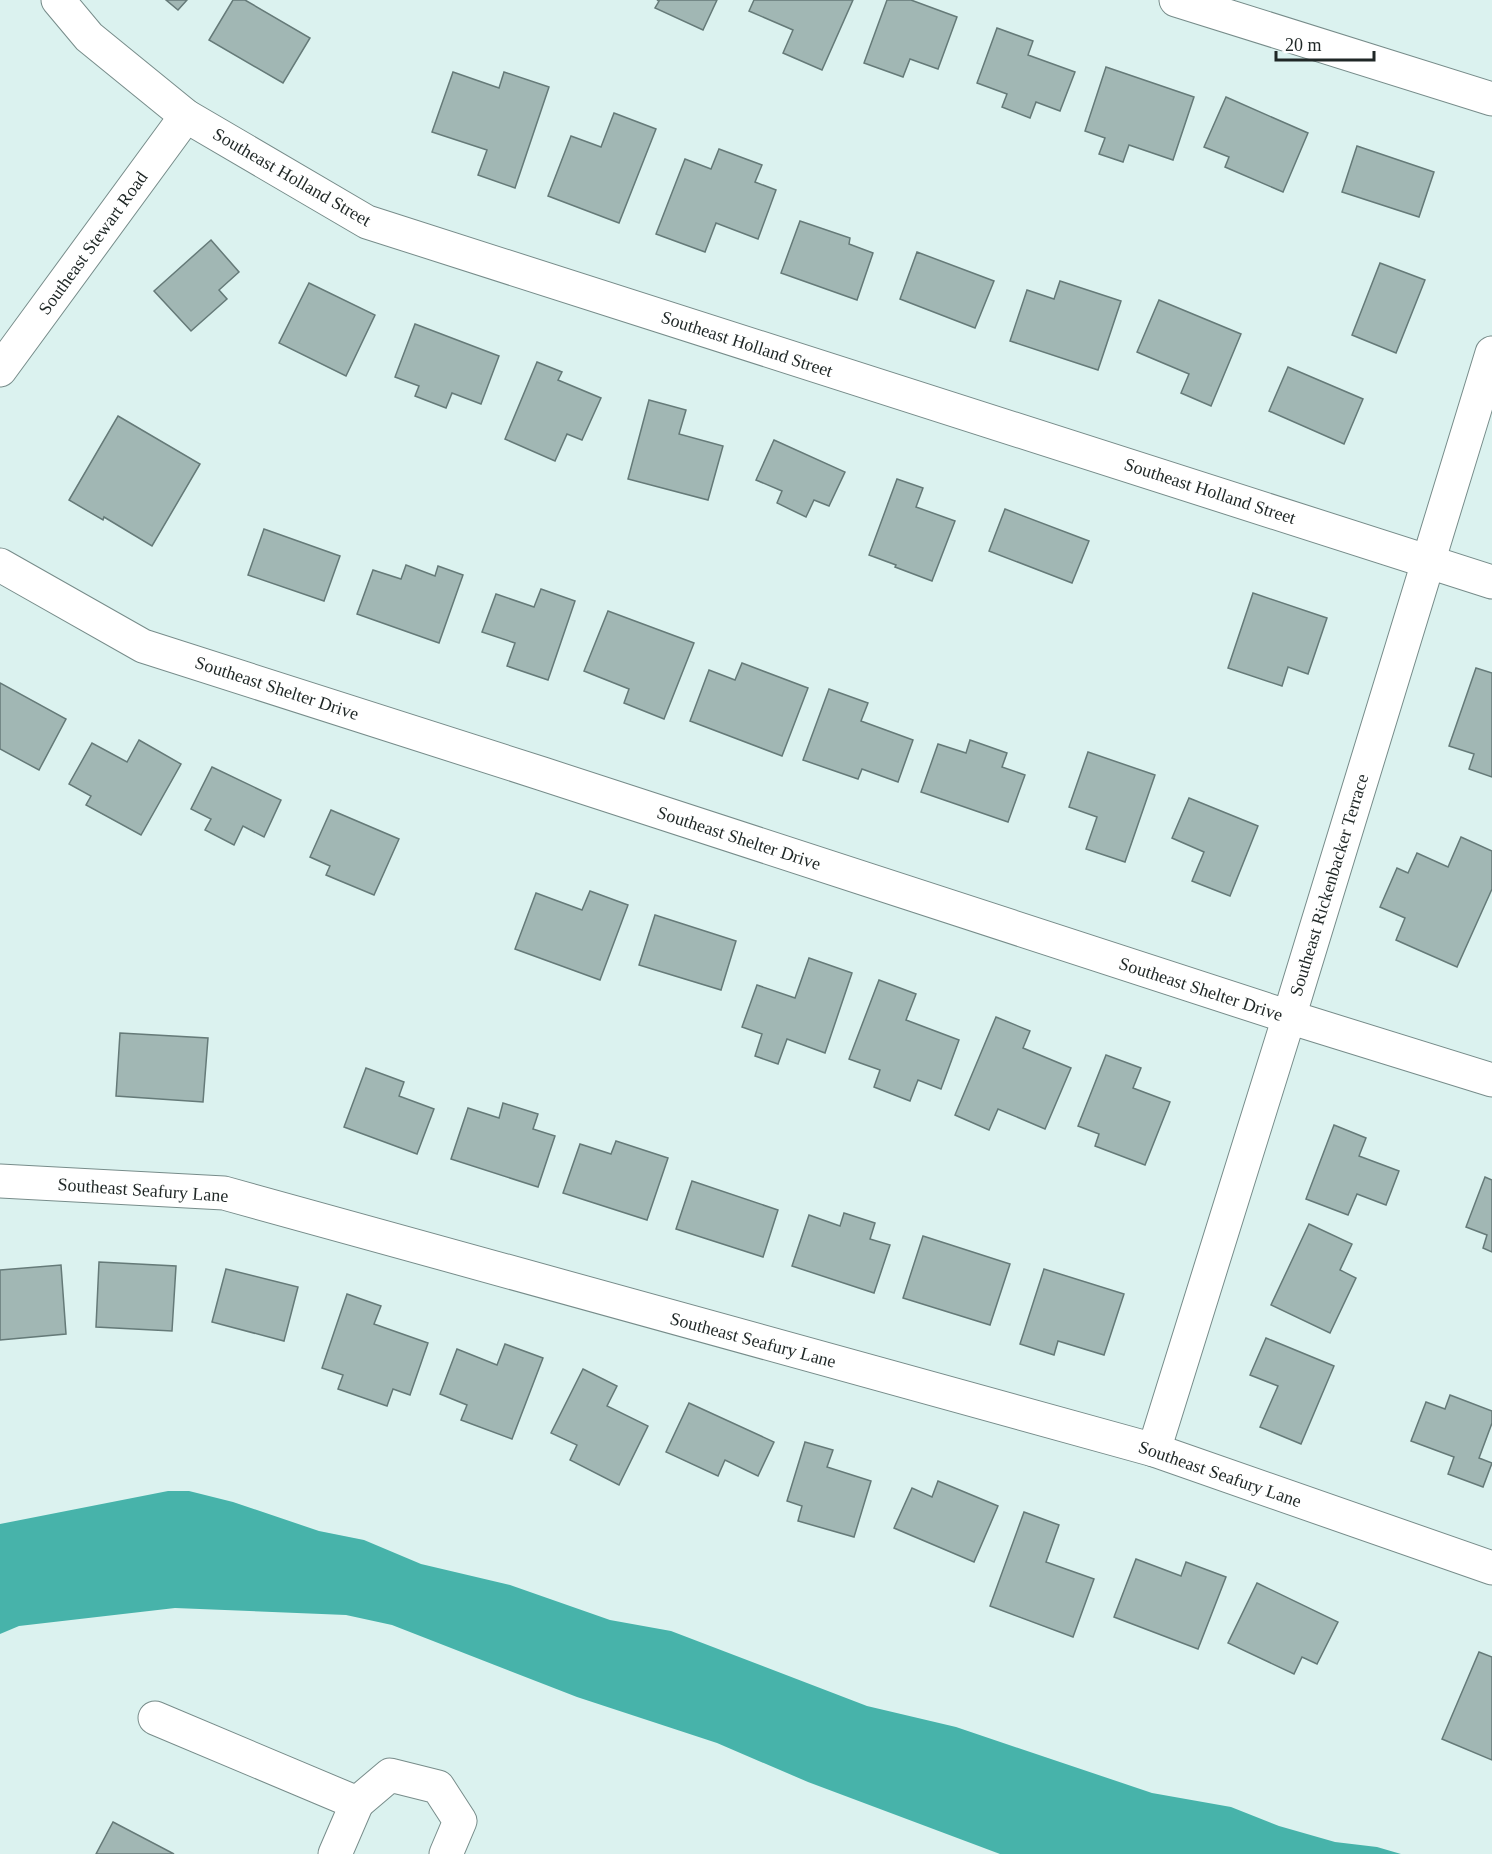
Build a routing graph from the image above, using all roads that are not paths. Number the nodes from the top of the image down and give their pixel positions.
1 (58, 0) edge
2 (1176, 0) edge
3 (1492, 99) edge
4 (186, 116) junction
5 (1492, 353) edge
6 (0, 370) edge
7 (1428, 561) junction
8 (0, 565) edge
9 (1492, 582) edge
10 (1289, 1017) junction
11 (1492, 1080) edge
12 (0, 1181) edge
13 (1154, 1450) junction
14 (1492, 1568) edge
15 (155, 1718) dead end
16 (357, 1803) junction
17 (335, 1854) edge
18 (446, 1854) edge

1 - 4 street, Southeast Holland Street
2 - 3 street
4 - 6 street, Southeast Stewart Road
4 - 7 street, Southeast Holland Street
5 - 7 street, Southeast Rickenbacker Terrace
7 - 9 street, Southeast Holland Street
7 - 10 street, Southeast Rickenbacker Terrace
8 - 10 street, Southeast Shelter Drive
10 - 11 street, Southeast Shelter Drive
10 - 13 street, Southeast Rickenbacker Terrace
12 - 13 street, Southeast Seafury Lane
13 - 14 street, Southeast Seafury Lane
15 - 16 street
16 - 17 street
16 - 18 street

